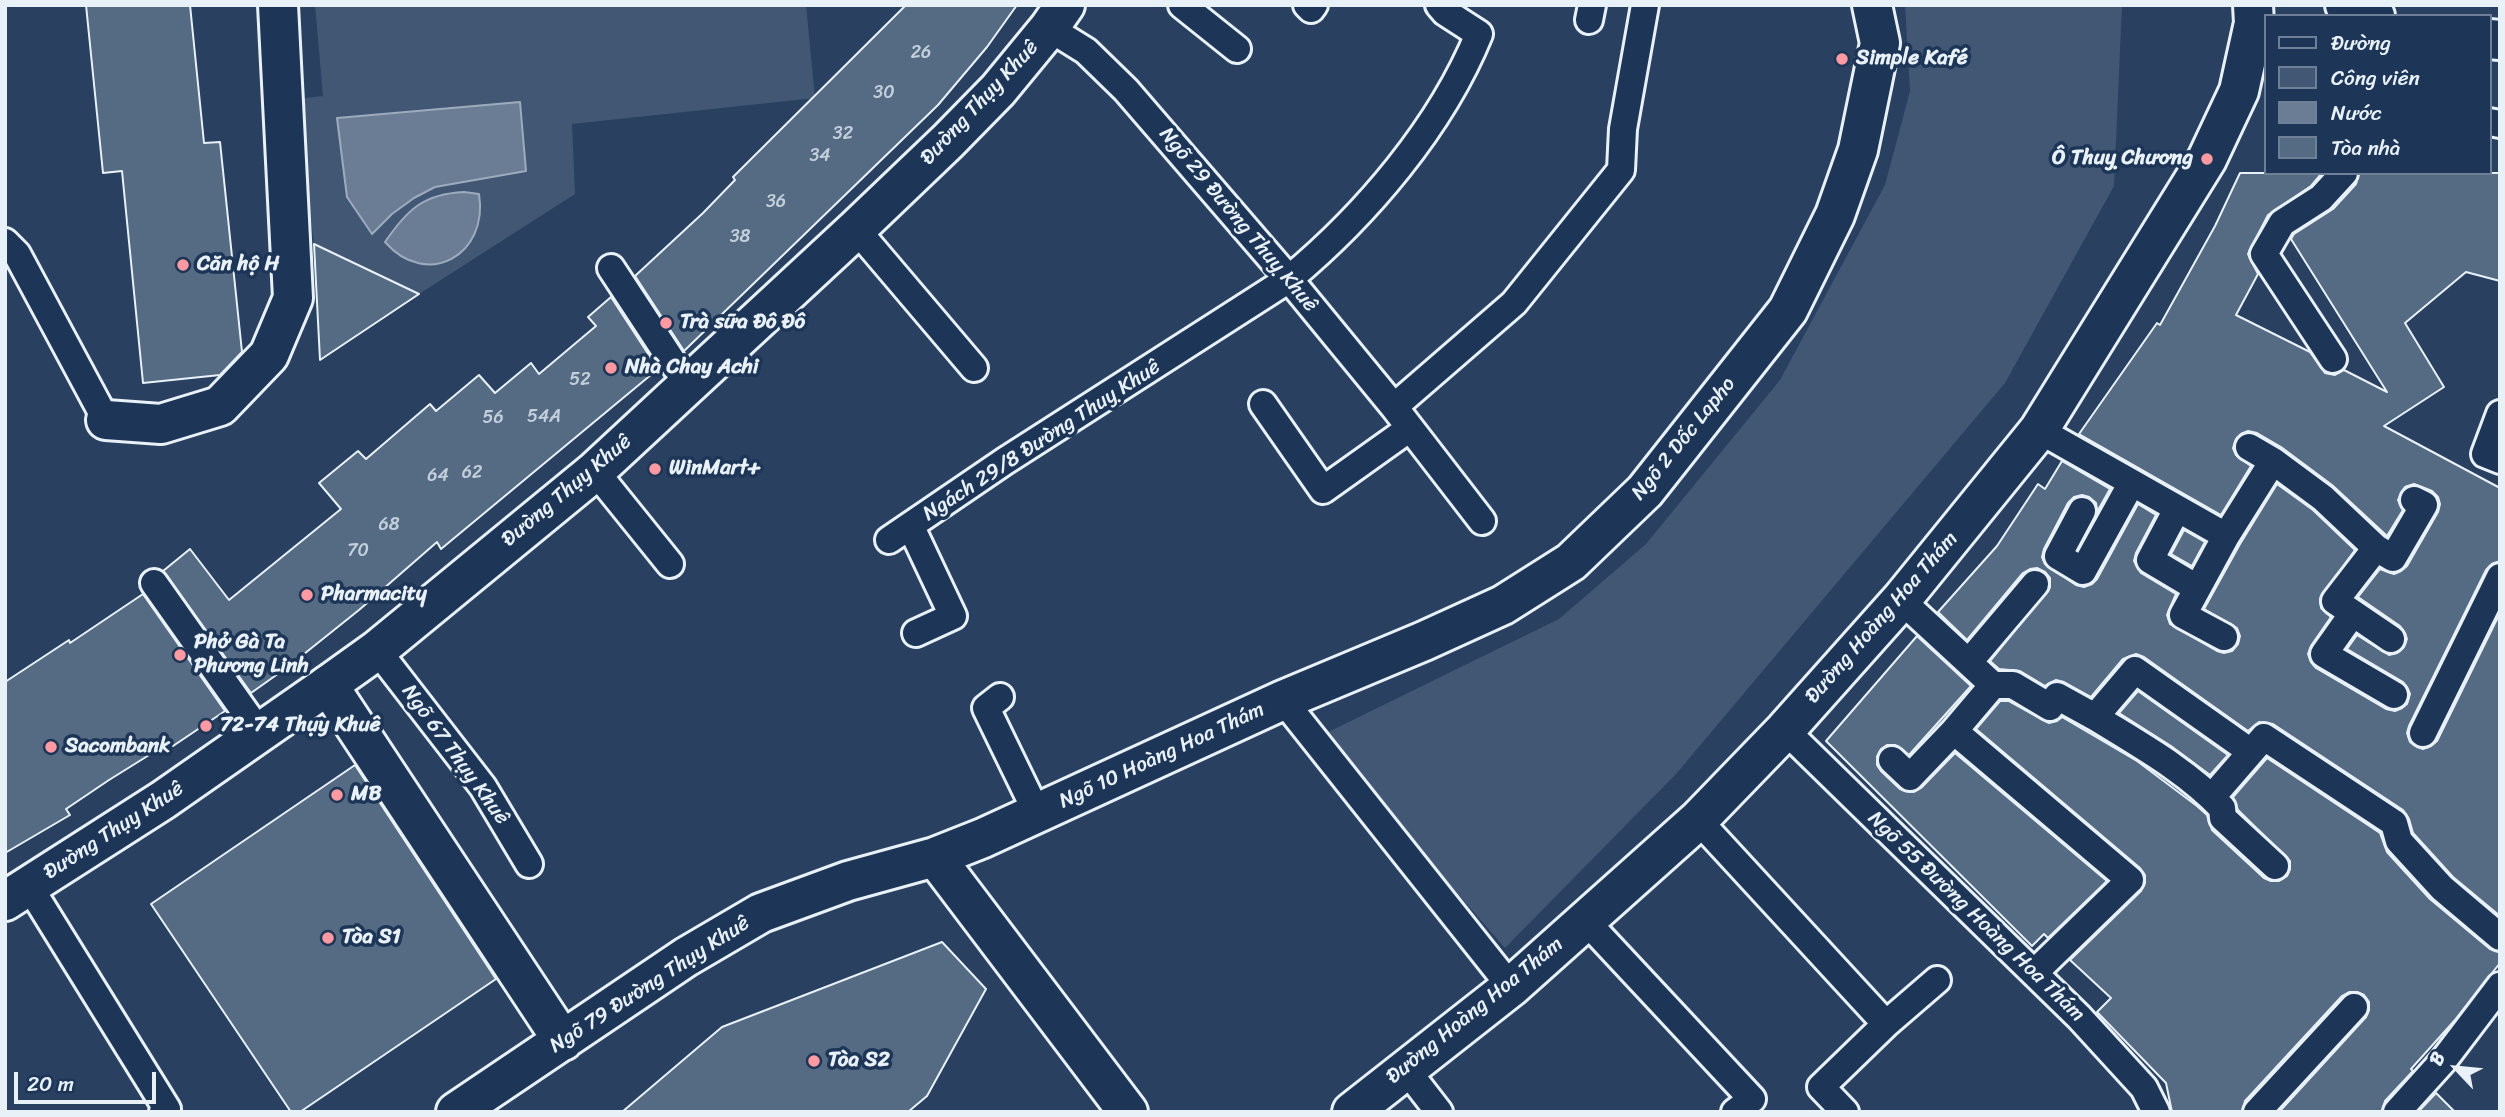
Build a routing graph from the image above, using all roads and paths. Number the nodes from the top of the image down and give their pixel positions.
1 (278, 5) edge
2 (1182, 5) edge
3 (1307, 5) edge
4 (1314, 5) edge
5 (1439, 5) edge
6 (1645, 5) edge
7 (1872, 5) edge
8 (2253, 5) edge
9 (2345, 5) edge
10 (2370, 14) edge
11 (1057, 17) edge
12 (1237, 49) dead end
13 (2342, 175) edge
14 (856, 229) junction
15 (5, 242) edge
16 (611, 268) dead end
17 (1289, 279) junction
18 (2333, 359) dead end
19 (974, 368) dead end
20 (690, 383) junction
21 (1263, 404) dead end
22 (1394, 407) junction
23 (2500, 415) edge
24 (106, 420) joint
25 (1410, 428) junction
26 (2039, 430) junction
27 (2249, 447) dead end
28 (2500, 460) edge
29 (2273, 461) junction
30 (594, 471) junction
31 (2131, 484) junction
32 (2414, 500) dead end
33 (2177, 509) junction
34 (2082, 511) dead end
35 (1482, 521) dead end
36 (2225, 536) junction
37 (2376, 548) junction
38 (670, 564) dead end
39 (2500, 578) edge
40 (154, 583) dead end
41 (2035, 584) dead end
42 (2197, 588) junction
43 (1901, 600) junction
44 (2353, 612) junction
45 (916, 633) dead end
46 (2224, 637) dead end
47 (2391, 639) dead end
48 (377, 650) junction
49 (1969, 662) junction
50 (328, 685) junction
51 (1993, 685) junction
52 (2394, 695) dead end
53 (999, 697) dead end
54 (1283, 700) junction
55 (2095, 718) junction
56 (1785, 730) junction
57 (1955, 731) junction
58 (260, 733) junction
59 (2423, 733) dead end
60 (2250, 752) junction
61 (1892, 760) dead end
62 (2212, 797) junction
63 (1037, 813) junction
64 (1698, 820) junction
65 (935, 856) junction
66 (529, 864) dead end
67 (2275, 866) dead end
68 (17, 893) edge
69 (1584, 919) junction
70 (2500, 937) edge
71 (2034, 973) junction
72 (1937, 980) dead end
73 (2500, 986) edge
74 (1511, 987) junction
75 (2354, 1007) dead end
76 (1886, 1024) junction
77 (563, 1041) junction
78 (1405, 1069) junction
79 (163, 1112) edge
80 (456, 1112) edge
81 (1128, 1112) edge
82 (1352, 1112) edge
83 (1439, 1112) edge
84 (1735, 1112) edge
85 (1844, 1112) edge
86 (2156, 1112) edge
87 (2257, 1112) edge
88 (2397, 1112) edge

1 - 24 street
2 - 12 lane
3 - 4 lane
5 - 17 lane, Ngách 29/8 Đường Thuỵ Khuê
6 - 22 lane
7 - 54 street, Ngõ 2 Dốc Lapho
8 - 26 street, Đường Hoàng Hoa Thám
9 - 10 street
11 - 14 street, Đường Thụy Khuê
11 - 17 lane, Ngõ 29 Đường Thuỵ Khuê
13 - 18 lane
14 - 19 lane
14 - 20 street, Đường Thụy Khuê
15 - 24 lane
16 - 20 lane
17 - 22 lane, Ngõ 29 Đường Thuỵ Khuê
17 - 45 lane, Ngách 29/8 Đường Thuỵ Khuê
20 - 30 street, Đường Thụy Khuê
21 - 25 lane
22 - 25 lane, Ngõ 29 Đường Thuỵ Khuê
23 - 28 lane
25 - 35 lane, Ngõ 29 Đường Thuỵ Khuê
26 - 31 lane
26 - 43 street, Đường Hoàng Hoa Thám
27 - 29 lane
29 - 36 lane
29 - 37 lane
30 - 38 lane
30 - 48 street, Đường Thụy Khuê
31 - 33 lane
31 - 34 lane
32 - 37 lane
33 - 36 lane
33 - 42 lane
36 - 42 lane
37 - 44 lane
39 - 59 lane
40 - 58 lane
41 - 49 lane
42 - 46 lane
43 - 49 lane
43 - 56 street, Đường Hoàng Hoa Thám
44 - 47 lane
44 - 52 lane
48 - 50 street, Đường Thụy Khuê
48 - 66 lane, Ngõ 67 Thụy Khuê
49 - 51 lane
50 - 58 street, Đường Thụy Khuê
50 - 77 street
51 - 55 lane
51 - 57 lane
53 - 63 lane
54 - 63 street, Ngõ 10 Hoàng Hoa Thám
54 - 74 lane, Ngõ 10 Hoàng Hoa Thám
55 - 60 lane
55 - 62 lane
56 - 64 street, Đường Hoàng Hoa Thám
56 - 71 lane, Ngõ 55 Đường Hoàng Hoa Thám
57 - 61 lane
57 - 71 lane
58 - 68 street, Đường Thụy Khuê
60 - 62 lane
60 - 70 lane
62 - 67 lane
63 - 65 street, Ngõ 10 Hoàng Hoa Thám
64 - 69 street, Đường Hoàng Hoa Thám
64 - 76 lane
65 - 77 street, Ngõ 79 Đường Thụy Khuê
65 - 81 street
68 - 79 lane
69 - 74 street, Đường Hoàng Hoa Thám
69 - 84 lane
71 - 86 lane, Ngõ 55 Đường Hoàng Hoa Thám
72 - 76 lane
73 - 88 lane
74 - 78 street, Đường Hoàng Hoa Thám
75 - 87 lane
76 - 85 lane
77 - 80 street, Ngõ 79 Đường Thụy Khuê
78 - 82 street, Đường Hoàng Hoa Thám
78 - 83 lane

